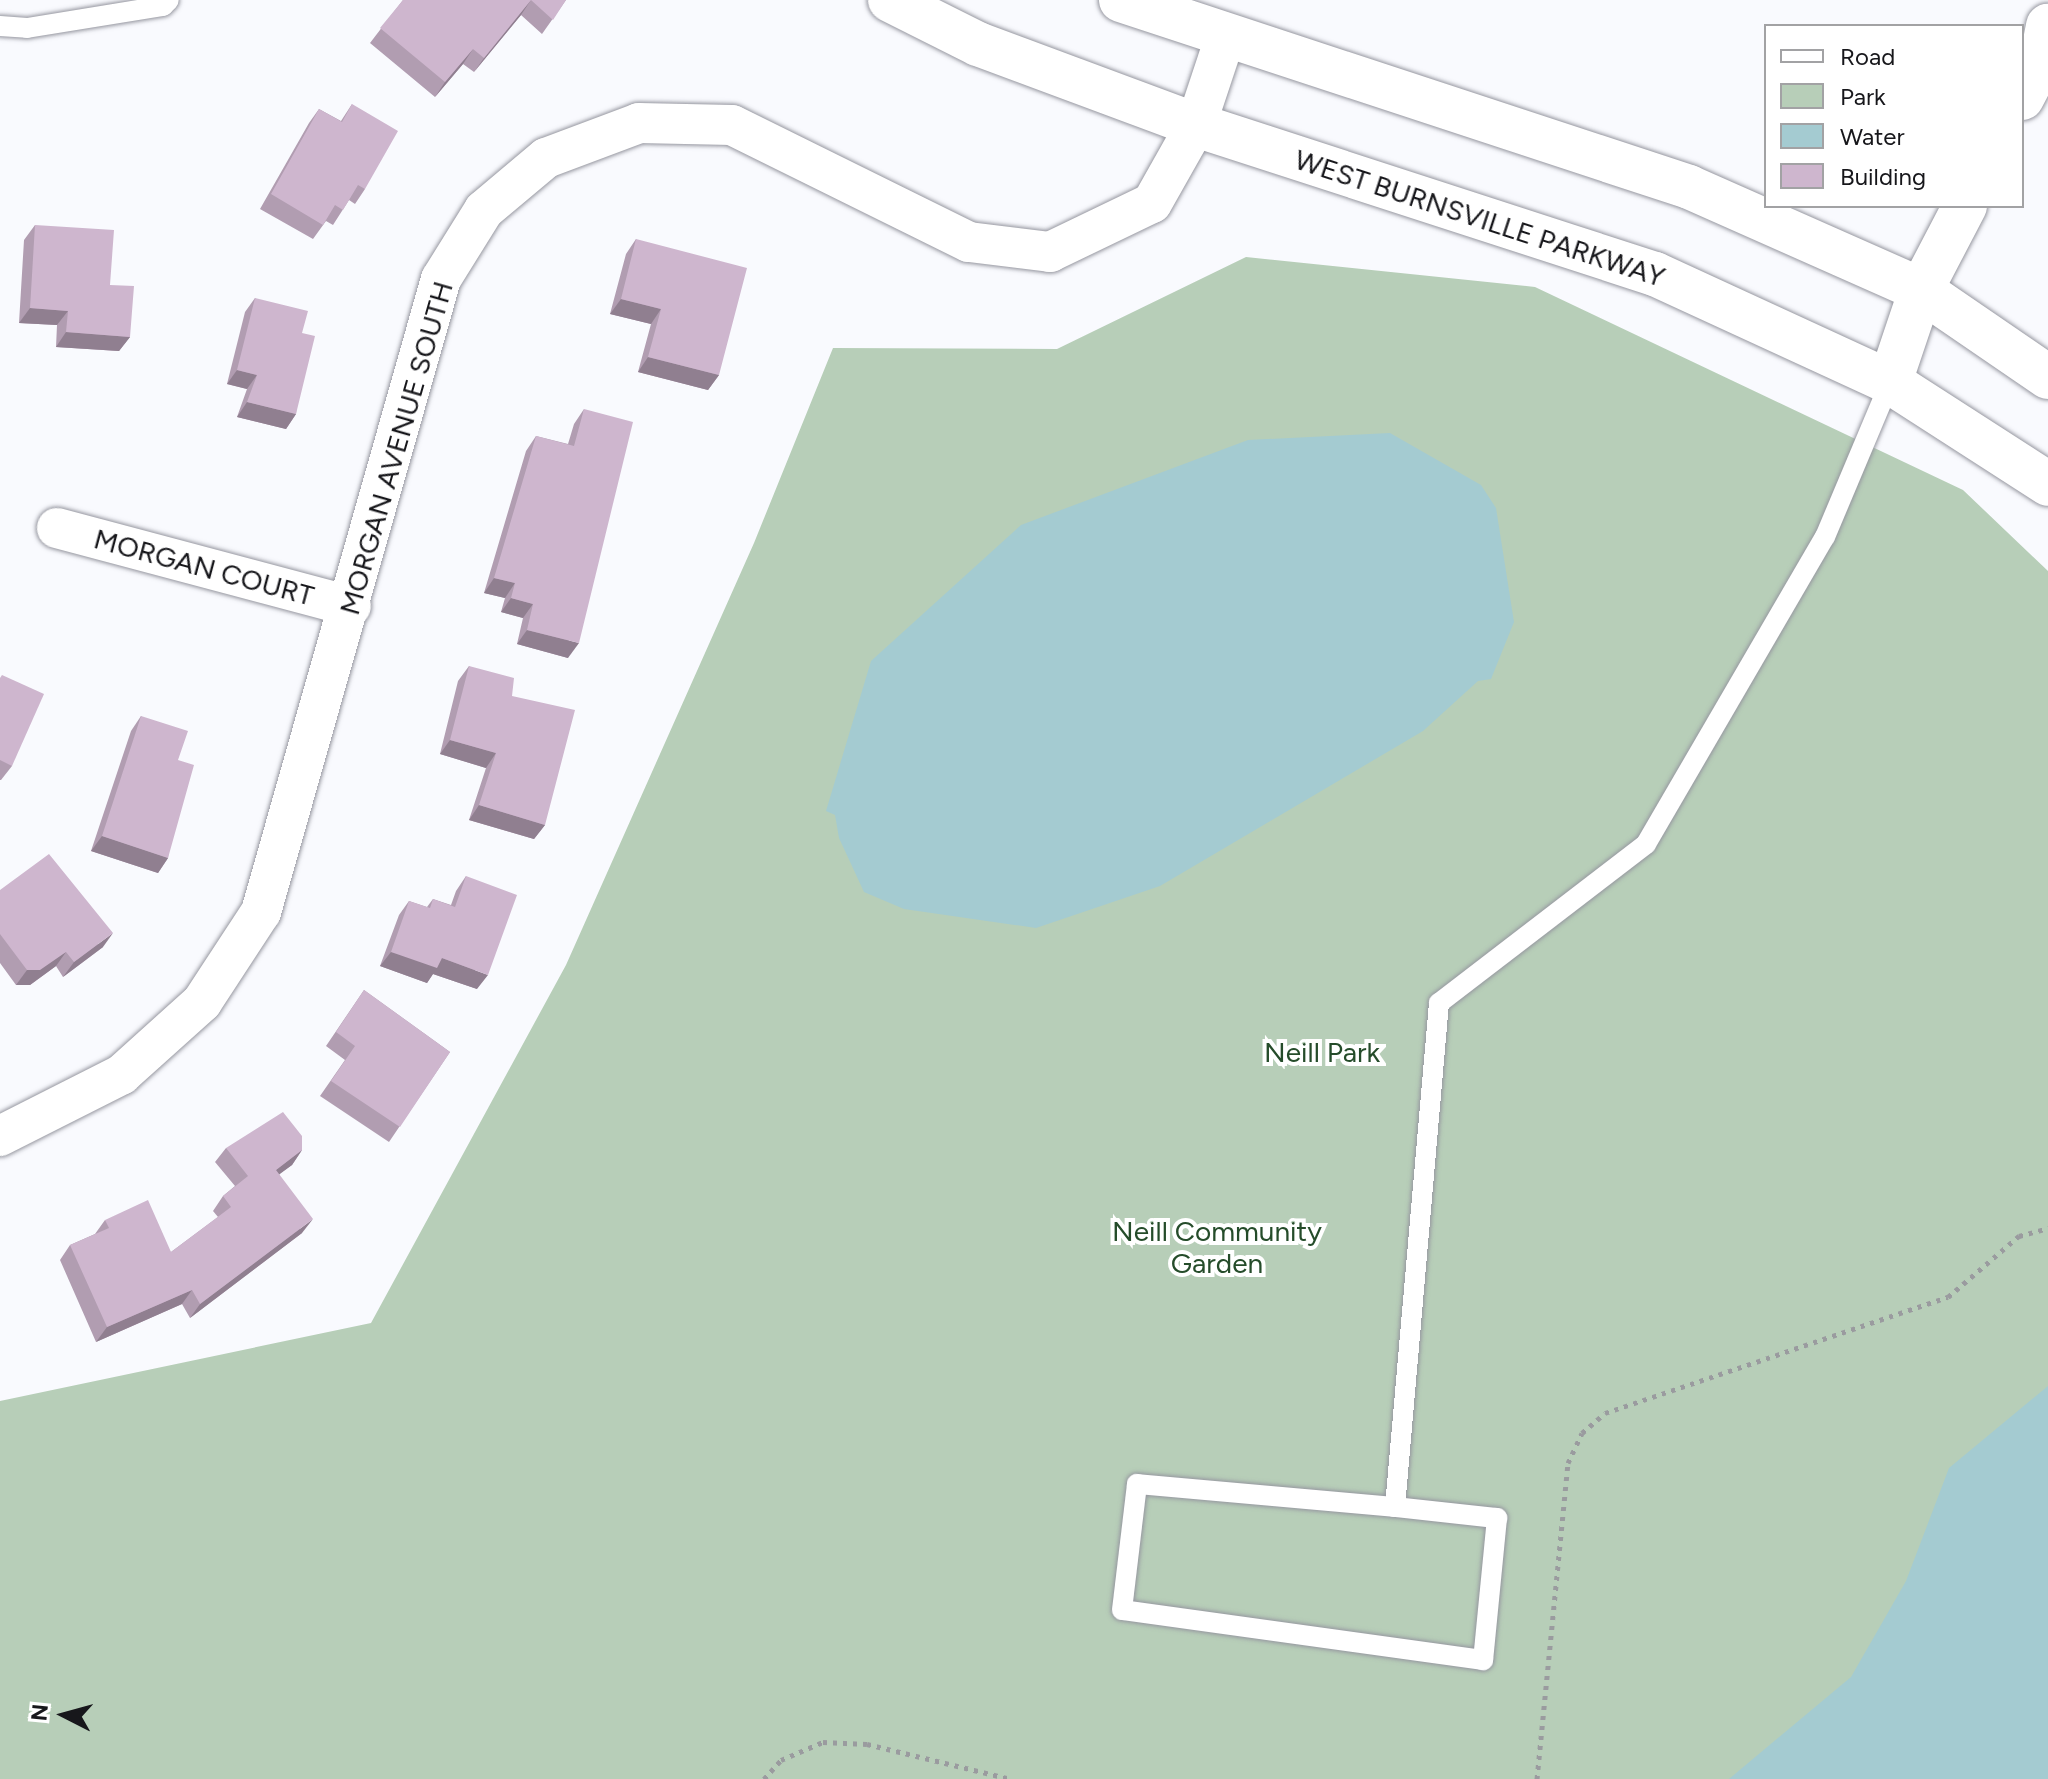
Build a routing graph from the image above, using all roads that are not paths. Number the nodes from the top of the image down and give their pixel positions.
1 (169, 0) edge
2 (890, 0) edge
3 (1121, 0) edge
4 (0, 26) edge
5 (2048, 26) edge
6 (1226, 35) junction
7 (2024, 94) edge
8 (1196, 125) junction
9 (1964, 208) edge
10 (1921, 290) junction
11 (2048, 377) edge
12 (1890, 382) junction
13 (2048, 484) edge
14 (57, 528) dead end
15 (351, 606) junction
16 (0, 1136) edge
17 (1395, 1507) junction

1 - 4 lane
2 - 8 street, WEST BURNSVILLE PARKWAY
3 - 6 street
5 - 7 street
6 - 8 street, MORGAN AVENUE SOUTH
6 - 10 street
8 - 12 street, WEST BURNSVILLE PARKWAY
8 - 15 street, MORGAN AVENUE SOUTH
9 - 10 street
10 - 11 street
10 - 12 street
12 - 13 street, WEST BURNSVILLE PARKWAY
12 - 17 lane
14 - 15 street, MORGAN COURT
15 - 16 street, MORGAN AVENUE SOUTH
17 - 17 lane

